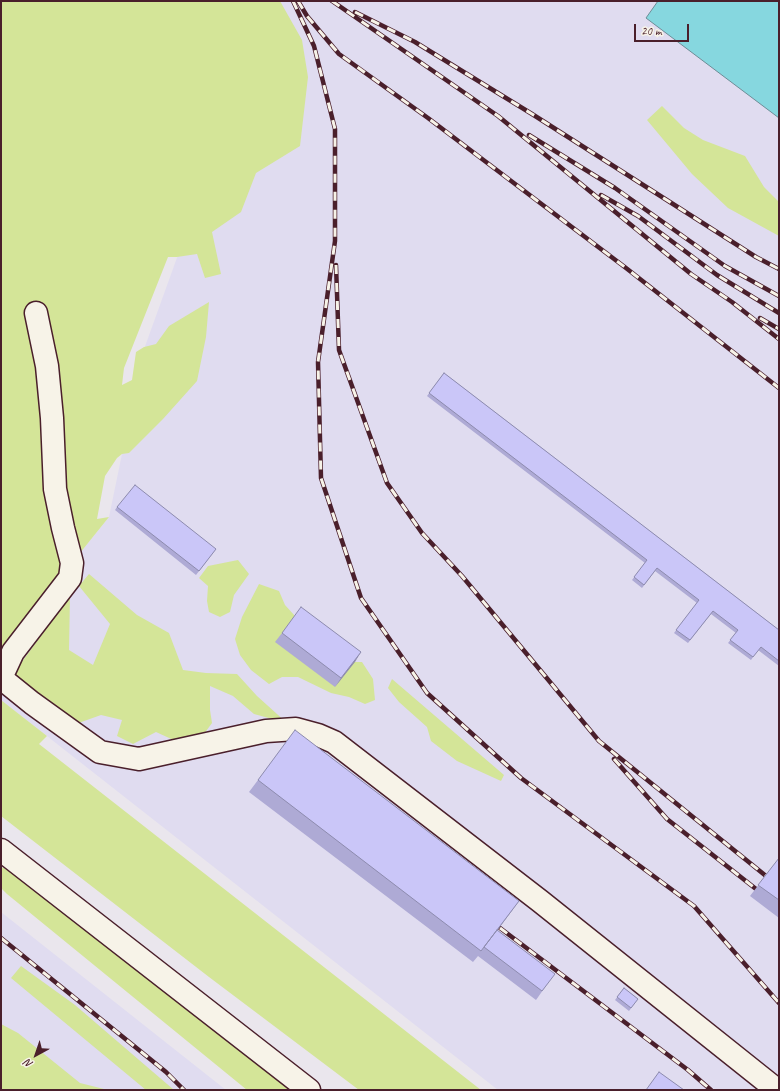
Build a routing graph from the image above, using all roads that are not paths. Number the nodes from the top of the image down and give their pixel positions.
1 (36, 313) dead end
2 (1, 850) edge
3 (309, 1090) edge
4 (778, 1090) edge

1 - 4 street
2 - 3 street

